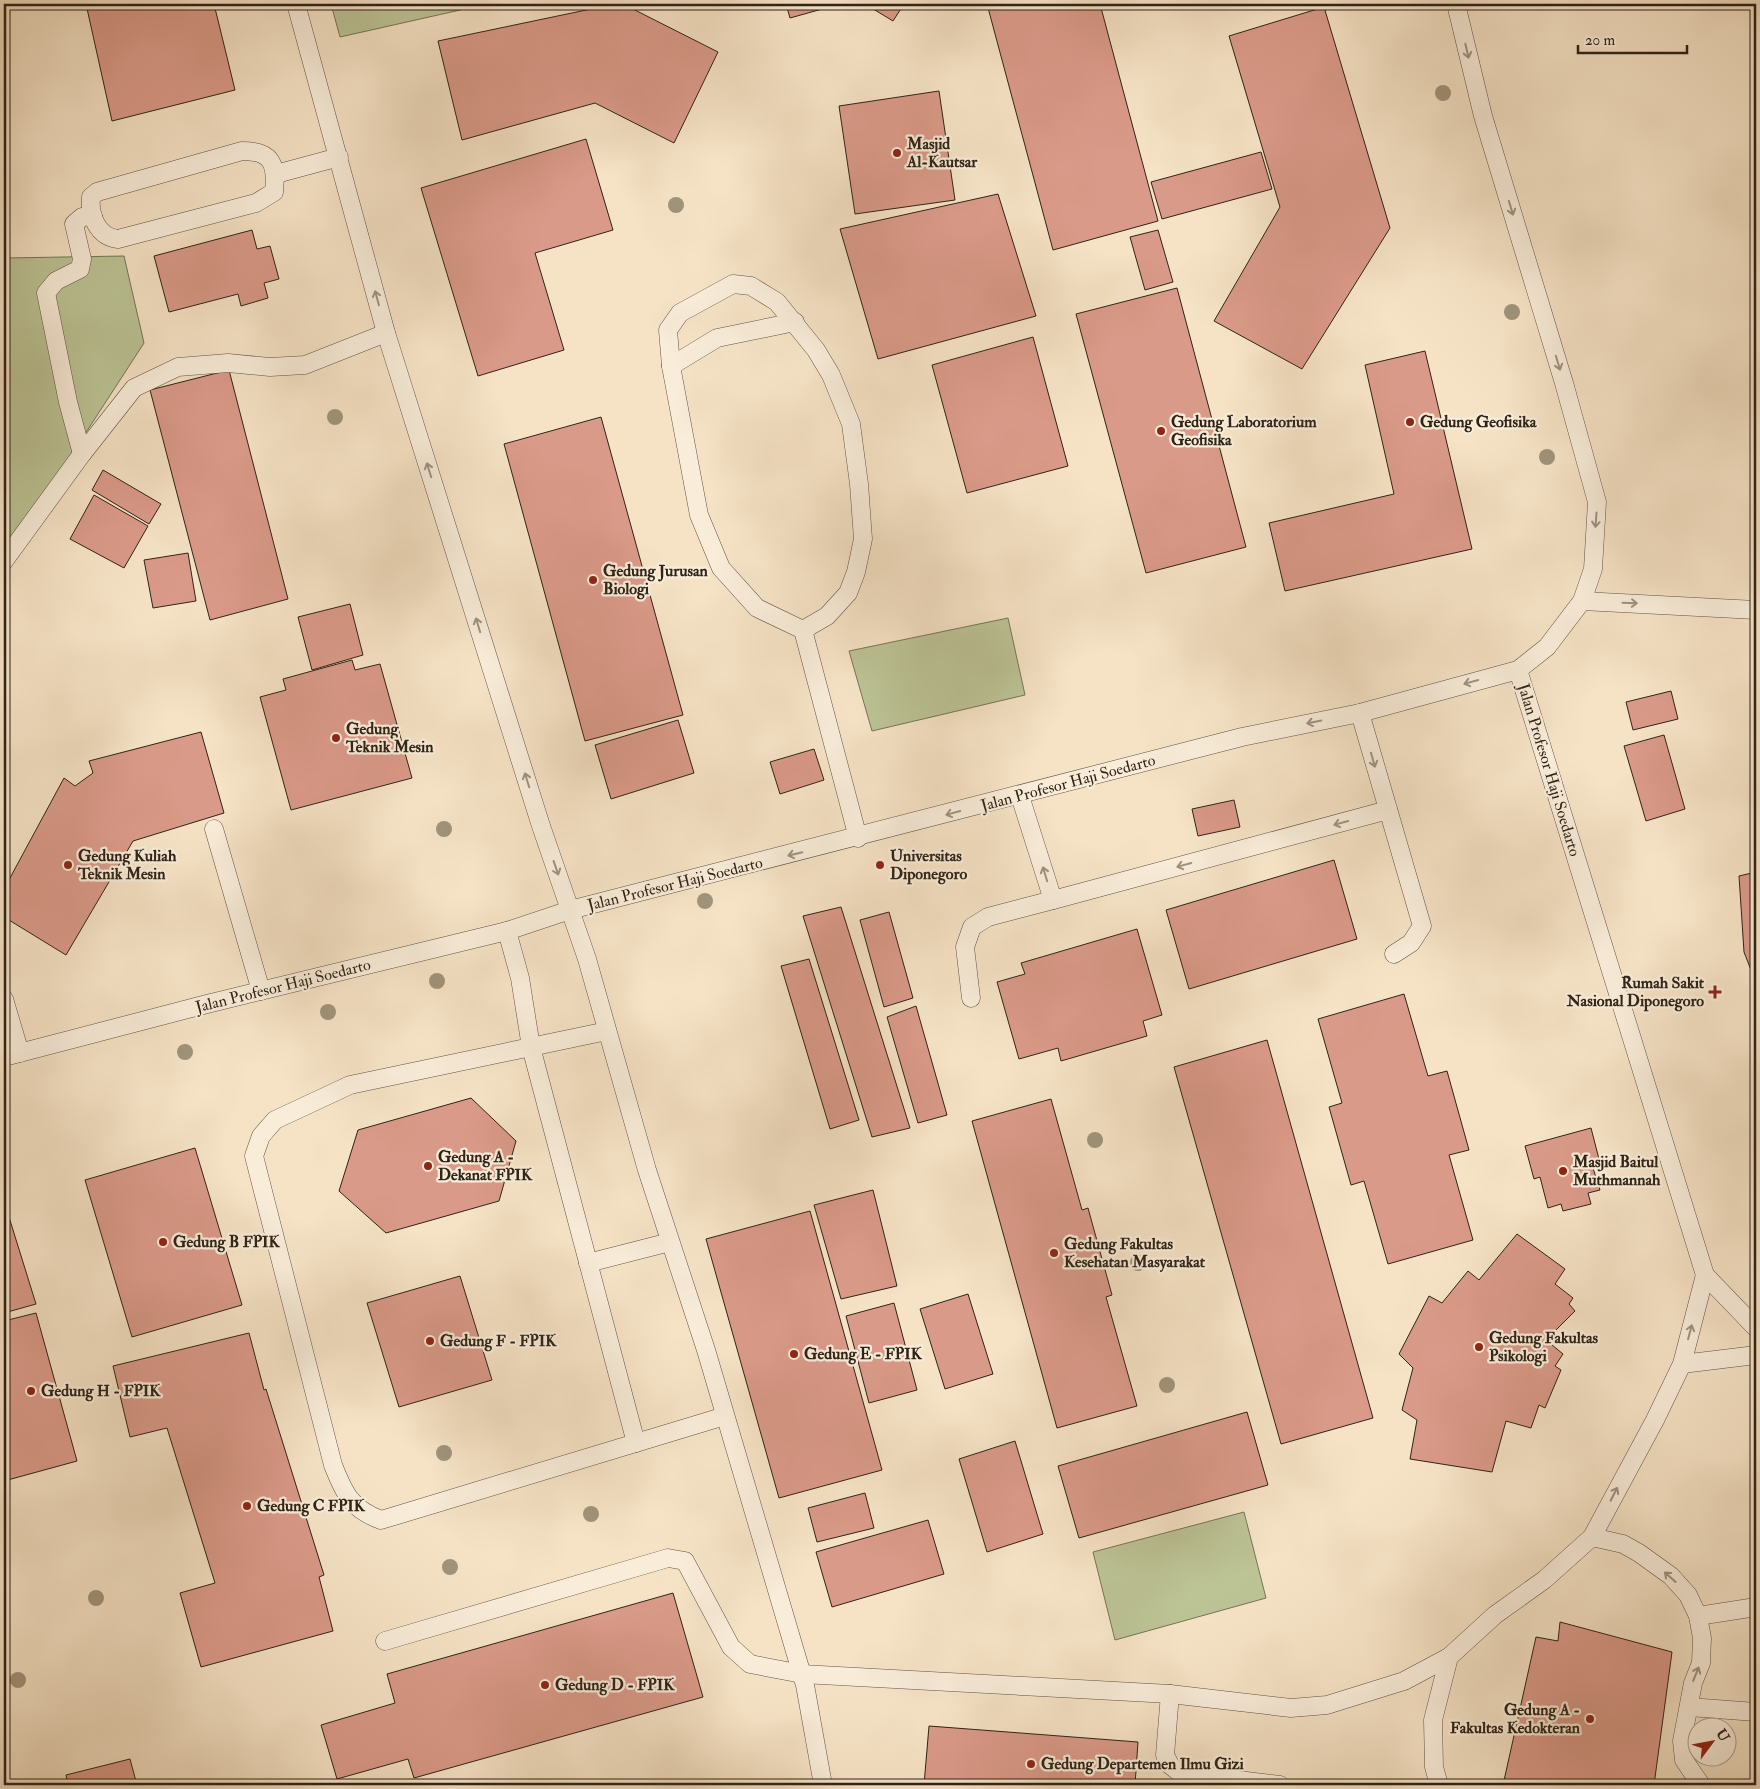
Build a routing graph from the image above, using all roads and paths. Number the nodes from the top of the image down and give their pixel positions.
1 (296, 4) edge
2 (1456, 4) edge
3 (339, 157) junction
4 (276, 174) junction
5 (93, 216) junction
6 (795, 322) junction
7 (386, 333) junction
8 (671, 366) junction
9 (82, 454) junction
10 (4, 561) edge
11 (1582, 601) junction
12 (1751, 609) edge
13 (803, 630) junction
14 (1518, 670) junction
15 (1360, 713) junction
16 (1020, 796) junction
17 (1388, 810) junction
18 (214, 829) dead end
19 (858, 838) junction
20 (1053, 900) junction
21 (570, 910) junction
22 (507, 931) junction
23 (1394, 954) dead end
24 (261, 991) junction
25 (971, 998) dead end
26 (4, 999) edge
27 (607, 1031) junction
28 (531, 1047) junction
29 (12, 1055) edge
30 (670, 1242) junction
31 (588, 1263) junction
32 (1705, 1275) junction
33 (1756, 1328) edge
34 (1756, 1355) edge
35 (1682, 1364) junction
36 (725, 1416) junction
37 (636, 1443) junction
38 (1592, 1538) junction
39 (1756, 1607) edge
40 (1698, 1616) junction
41 (386, 1641) dead end
42 (1449, 1657) junction
43 (802, 1674) junction
44 (1170, 1694) junction
45 (1689, 1707) junction
46 (1756, 1712) edge
47 (823, 1785) edge
48 (1280, 1785) edge
49 (1438, 1785) edge
50 (1701, 1785) edge

1 - 3 lane
2 -> 11 lane
3 - 4 lane
7 -> 3 lane
4 - 5 lane
4 - 5 lane
5 - 9 lane
6 - 8 lane
6 - 8 lane
6 - 13 lane
7 - 9 lane
7 - 21 lane
8 - 13 lane
9 - 10 lane
11 -> 12 lane
11 - 14 lane
13 - 19 lane
14 -> 15 lane, Jalan Profesor Haji Soedarto
14 - 32 lane, Jalan Profesor Haji Soedarto
15 -> 16 lane, Jalan Profesor Haji Soedarto
15 -> 17 lane
16 -> 19 lane, Jalan Profesor Haji Soedarto
20 -> 16 lane
17 -> 20 lane
17 - 23 lane
18 - 24 lane
19 -> 21 lane, Jalan Profesor Haji Soedarto
20 - 25 lane
21 - 22 lane, Jalan Profesor Haji Soedarto
21 - 27 lane
22 - 24 lane, Jalan Profesor Haji Soedarto
22 - 28 lane
24 - 29 lane, Jalan Profesor Haji Soedarto
26 - 29 lane
27 - 28 lane
27 - 30 lane
28 - 31 lane
28 - 37 lane
30 - 31 lane
30 - 36 lane
31 - 37 lane
32 - 33 lane
35 -> 32 lane
34 - 35 lane
38 -> 35 lane
36 - 37 lane
36 - 43 lane
40 -> 38 lane
38 - 42 lane
39 - 40 lane
45 -> 40 lane
41 - 43 lane
42 - 44 lane
42 - 49 lane
43 - 44 lane
43 - 47 lane
44 - 48 lane
45 - 46 lane
45 - 50 lane

